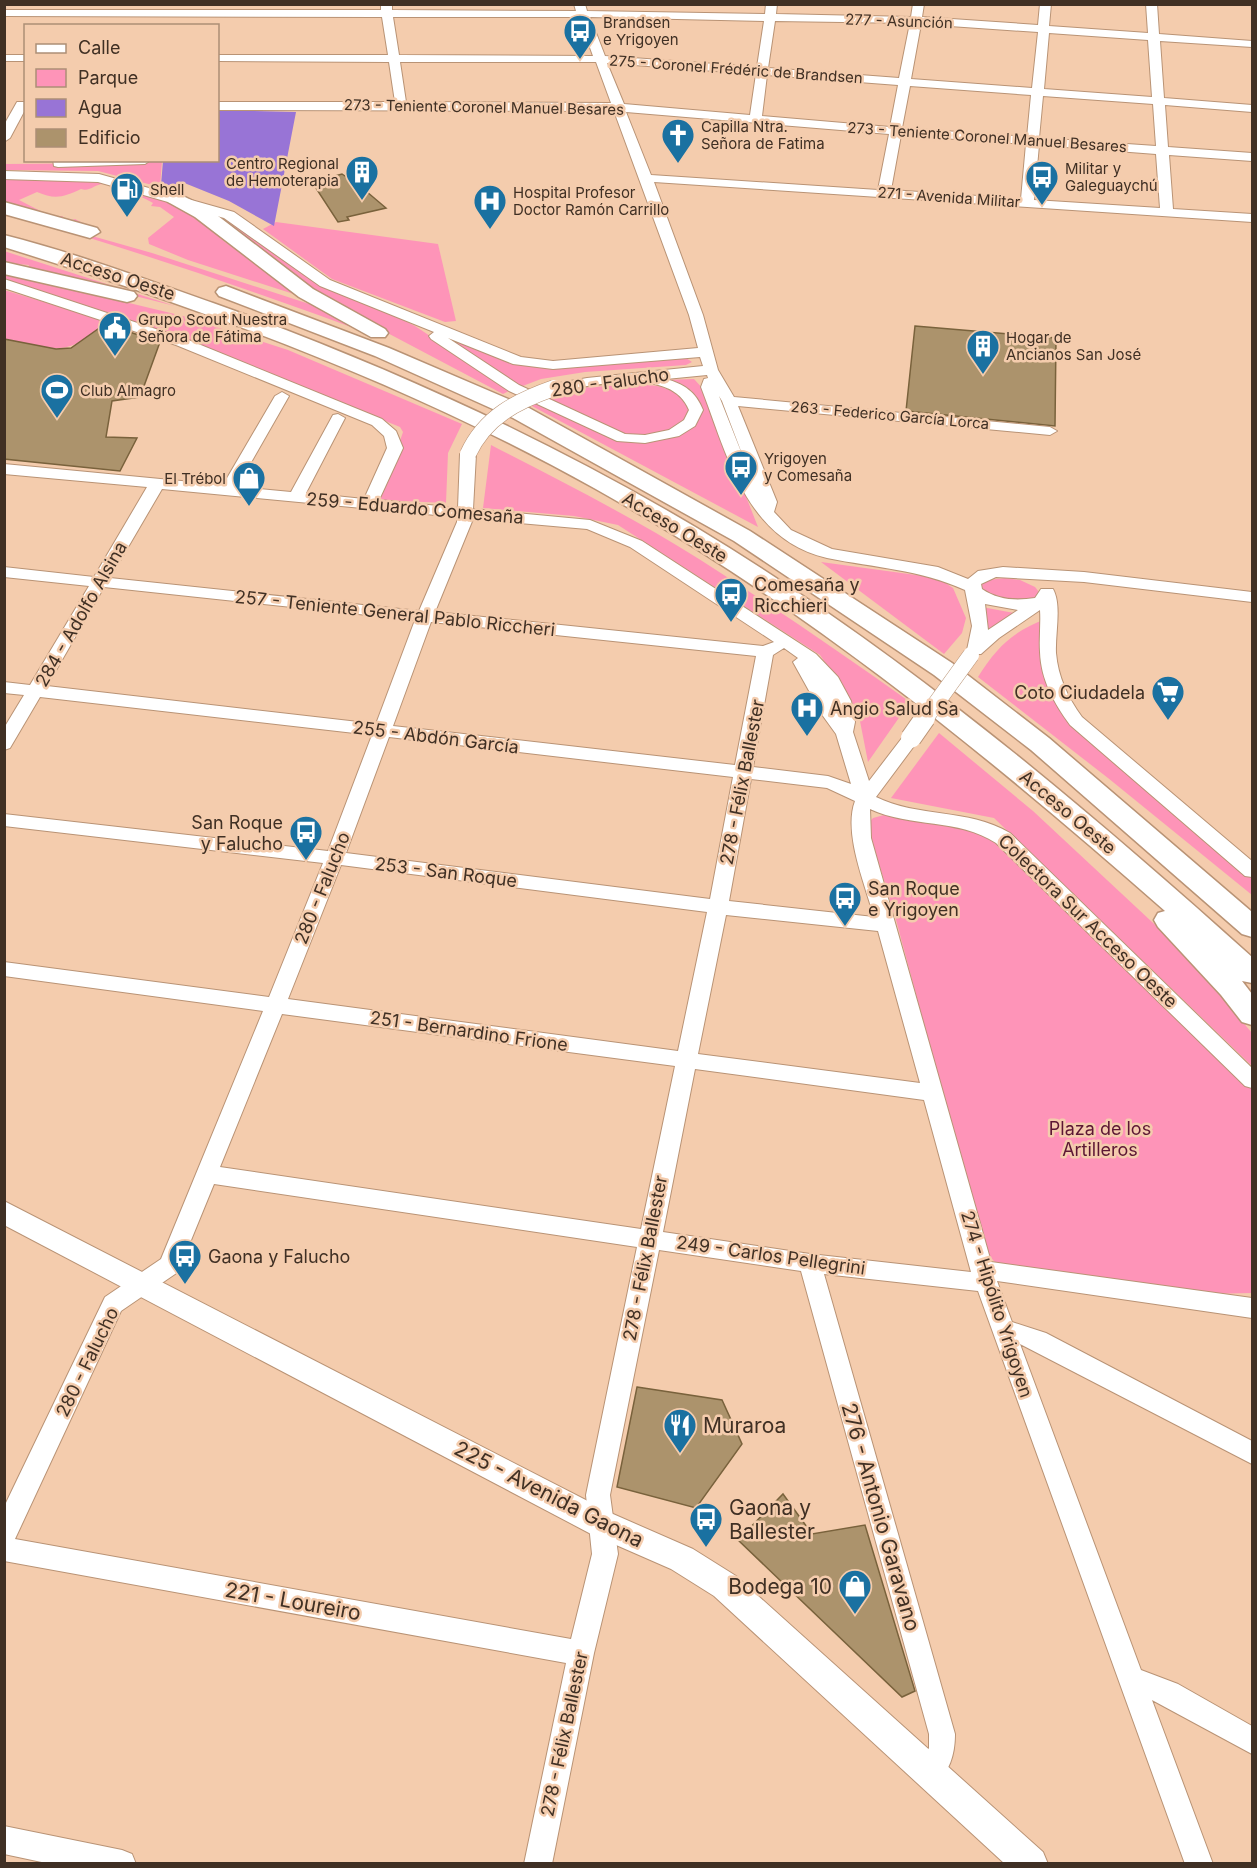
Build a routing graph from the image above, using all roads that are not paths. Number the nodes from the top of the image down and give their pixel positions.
1 (772, 4) edge
2 (919, 4) edge
3 (1046, 4) edge
4 (1151, 4) edge
5 (178, 9) edge
6 (386, 9) edge
7 (580, 9) edge
8 (4, 13) edge
9 (770, 17) junction
10 (916, 20) junction
11 (1044, 29) junction
12 (1151, 37) junction
13 (1252, 44) edge
14 (4, 58) edge
15 (24, 58) edge
16 (219, 58) edge
17 (393, 59) junction
18 (601, 59) junction
19 (763, 70) junction
20 (904, 82) junction
21 (1038, 92) junction
22 (1158, 100) junction
23 (4, 105) edge
24 (23, 105) edge
25 (219, 106) edge
26 (401, 106) junction
27 (619, 107) junction
28 (1252, 108) edge
29 (755, 120) junction
30 (895, 131) junction
31 (4, 138) edge
32 (1033, 141) junction
33 (1163, 150) junction
34 (1252, 157) edge
35 (4, 162) edge
36 (63, 162) edge
37 (4, 175) edge
38 (645, 177) junction
39 (884, 193) junction
40 (175, 198) junction
41 (1027, 202) junction
42 (4, 208) edge
43 (1167, 212) junction
44 (1252, 218) edge
45 (4, 223) edge
46 (90, 232) dead end
47 (4, 241) edge
48 (4, 268) edge
49 (4, 284) edge
50 (403, 314) junction
51 (706, 352) junction
52 (711, 370) junction
53 (640, 376) junction
54 (389, 378) junction
55 (282, 396) dead end
56 (729, 401) junction
57 (521, 413) junction
58 (338, 418) dead end
59 (1050, 431) dead end
60 (4, 469) edge
61 (157, 484) junction
62 (227, 491) junction
63 (296, 497) junction
64 (369, 505) junction
65 (466, 514) junction
66 (766, 514) junction
67 (867, 560) junction
68 (4, 572) edge
69 (1004, 572) junction
70 (1103, 580) junction
71 (99, 583) junction
72 (973, 589) junction
73 (1252, 597) edge
74 (1043, 598) junction
75 (425, 616) junction
76 (780, 648) junction
77 (974, 652) junction
78 (4, 687) edge
79 (36, 690) junction
80 (382, 731) junction
81 (4, 744) edge
82 (1040, 744) junction
83 (745, 773) junction
84 (1048, 795) junction
85 (865, 798) junction
86 (4, 820) edge
87 (335, 858) junction
88 (1252, 871) edge
89 (1252, 902) edge
90 (718, 907) junction
91 (887, 925) junction
92 (1252, 927) edge
93 (4, 969) edge
94 (1252, 973) edge
95 (275, 1005) junction
96 (1252, 1014) edge
97 (686, 1059) junction
98 (1252, 1080) edge
99 (933, 1093) junction
100 (207, 1174) junction
101 (4, 1212) edge
102 (650, 1237) junction
103 (810, 1263) junction
104 (984, 1277) junction
105 (141, 1284) junction
106 (1252, 1306) edge
107 (1003, 1329) junction
108 (1252, 1453) edge
109 (603, 1524) junction
110 (4, 1535) edge
111 (4, 1549) edge
112 (581, 1653) junction
113 (1132, 1680) junction
114 (1252, 1742) edge
115 (931, 1770) junction
116 (4, 1840) edge
117 (122, 1863) edge
118 (538, 1863) edge
119 (1031, 1863) edge
120 (1199, 1863) edge

1 - 9 street
2 - 10 street
3 - 11 street
4 - 12 street
5 - 6 street, 277 - Asunción
5 - 8 street, 277 - Asunción
6 - 7 street, 277 - Asunción
6 - 17 street
7 - 9 street, 277 - Asunción
7 - 18 street
9 - 10 street, 277 - Asunción
9 - 19 street
10 - 11 street, 277 - Asunción
10 - 20 street
11 - 12 street, 277 - Asunción
11 - 21 street
12 - 13 street, 277 - Asunción
12 - 22 street
14 - 15 street
16 - 17 street, 275 - Coronel Frédéric de Brandsen
17 - 18 street, 275 - Coronel Frédéric de Brandsen
17 - 26 street
18 - 19 street, 275 - Coronel Frédéric de Brandsen
18 - 27 street
19 - 20 street, 275 - Coronel Frédéric de Brandsen
19 - 29 street
20 - 21 street, 275 - Coronel Frédéric de Brandsen
20 - 30 street
21 - 22 street, 275 - Coronel Frédéric de Brandsen
21 - 32 street
22 - 28 street, 275 - Coronel Frédéric de Brandsen
22 - 33 street
23 - 24 street
24 - 31 street
25 - 26 street, 273 - Teniente Coronel Manuel Besares
26 - 27 street, 273 - Teniente Coronel Manuel Besares
27 - 29 street, 273 - Teniente Coronel Manuel Besares
27 - 38 street
29 - 30 street, 273 - Teniente Coronel Manuel Besares
30 - 32 street, 273 - Teniente Coronel Manuel Besares
30 - 39 street
32 - 33 street, 273 - Teniente Coronel Manuel Besares
32 - 41 street
33 - 34 street, 273 - Teniente Coronel Manuel Besares
33 - 43 street
35 - 36 street
37 - 40 street
38 - 39 street, 271 - Avenida Militar
38 - 51 street
39 - 41 street, 271 - Avenida Militar
40 - 50 street
40 - 57 highway
41 - 43 street, 271 - Avenida Militar
42 - 46 highway
43 - 44 street, 271 - Avenida Militar
45 - 57 highway, Acceso Oeste
47 - 54 highway, Acceso Oeste
48 - 54 highway
49 - 64 street
50 - 51 street
50 - 53 street
51 - 52 street
52 - 53 street, 280 - Falucho
52 - 56 street
52 - 66 street
53 - 65 street, 280 - Falucho, bridge
54 - 84 highway, Acceso Oeste
55 - 62 street
56 - 59 street, 263 - Federico García Lorca
56 - 66 street
57 - 82 highway, Acceso Oeste
58 - 63 street
60 - 61 street, 259 - Eduardo Comesaña
61 - 62 street, 259 - Eduardo Comesaña
61 - 71 street, 284 - Adolfo Alsina
62 - 63 street, 259 - Eduardo Comesaña
63 - 64 street, 259 - Eduardo Comesaña
64 - 65 street, 259 - Eduardo Comesaña
65 - 75 street, 280 - Falucho
65 - 76 street, 259 - Eduardo Comesaña
66 - 67 street
67 - 69 street
67 - 72 street
68 - 71 street, 257 - Teniente General Pablo Riccheri
69 - 70 street
69 - 72 street
69 - 74 street
70 - 73 street
70 - 74 street
71 - 75 street, 257 - Teniente General Pablo Riccheri
71 - 79 street, 284 - Adolfo Alsina
72 - 74 street
72 - 77 street
74 - 77 street
74 - 88 street
75 - 76 street, 257 - Teniente General Pablo Riccheri
75 - 80 street, 280 - Falucho
76 - 83 street, 278 - Félix Ballester
76 - 85 street, 274 - Hipólito Yrigoyen
77 - 85 street, bridge
78 - 79 street, 255 - Abdón García
79 - 80 street, 255 - Abdón García
79 - 81 street, 284 - Adolfo Alsina
80 - 83 street, 255 - Abdón García
80 - 87 street, 280 - Falucho
82 - 89 highway
82 - 92 highway, Acceso Oeste
83 - 85 street, 255 - Abdón García
83 - 90 street, 278 - Félix Ballester
84 - 94 highway, Acceso Oeste
84 - 96 highway
85 - 91 street, 274 - Hipólito Yrigoyen
85 - 98 street, Colectora Sur Acceso Oeste
86 - 87 street, 253 - San Roque
87 - 90 street, 253 - San Roque
87 - 95 street, 280 - Falucho
90 - 91 street, 253 - San Roque
90 - 97 street, 278 - Félix Ballester
91 - 99 street, 274 - Hipólito Yrigoyen
93 - 95 street, 251 - Bernardino Frione
95 - 97 street, 251 - Bernardino Frione
95 - 100 street, 280 - Falucho
97 - 99 street, 251 - Bernardino Frione
97 - 102 street, 278 - Félix Ballester
99 - 104 street, 274 - Hipólito Yrigoyen
100 - 102 street, 249 - Carlos Pellegrini
100 - 105 street, 280 - Falucho
101 - 105 main road, 225 - Avenida Gaona
102 - 103 street, 249 - Carlos Pellegrini
102 - 109 street, 278 - Félix Ballester
103 - 104 street, 249 - Carlos Pellegrini
103 - 115 street, 276 - Antonio Garavano
104 - 106 street, 249 - Carlos Pellegrini
104 - 107 street, 274 - Hipólito Yrigoyen
105 - 109 main road, 225 - Avenida Gaona
105 - 110 street, 280 - Falucho
107 - 108 street
107 - 113 street, 274 - Hipólito Yrigoyen
109 - 112 street, 278 - Félix Ballester
109 - 115 main road, 225 - Avenida Gaona
111 - 112 street, 221 - Loureiro
112 - 118 street, 278 - Félix Ballester
113 - 114 street
113 - 120 street, 274 - Hipólito Yrigoyen
115 - 119 main road, 225 - Avenida Gaona
116 - 117 street

